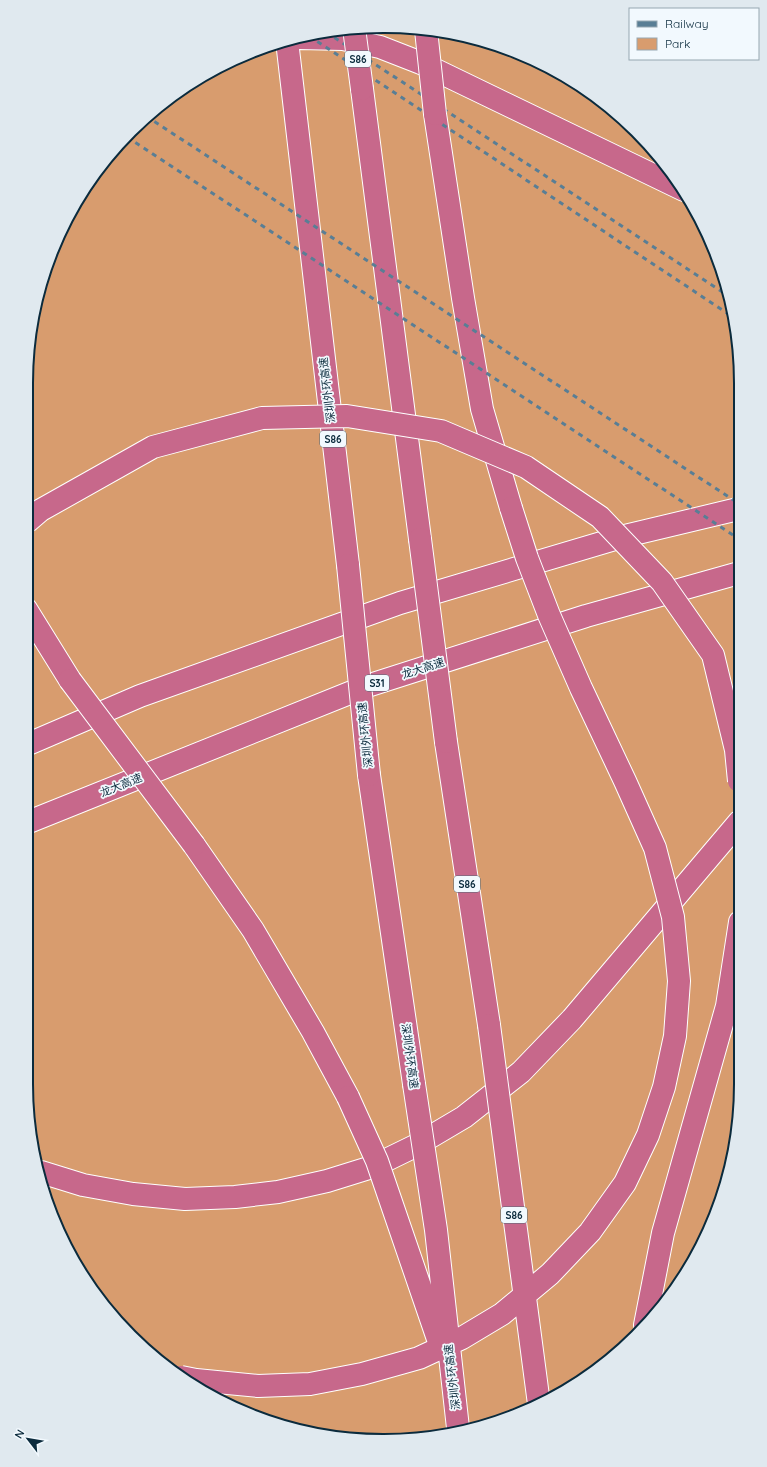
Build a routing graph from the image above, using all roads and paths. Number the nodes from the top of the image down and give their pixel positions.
1 (355, 35) edge
2 (427, 36) edge
3 (320, 39) edge
4 (288, 47) edge
5 (672, 184) edge
6 (734, 510) edge
7 (33, 517) edge
8 (734, 574) edge
9 (33, 620) edge
10 (33, 742) edge
11 (734, 742) edge
12 (33, 820) edge
13 (734, 828) edge
14 (734, 961) edge
15 (45, 1173) edge
16 (647, 1315) edge
17 (197, 1380) edge
18 (454, 1393) junction
19 (538, 1398) edge
20 (458, 1426) edge

1 - 19 highway, S86, bridge
2 - 17 highway, bridge
3 - 5 highway
4 - 18 highway, 深圳外环高速 / S86, bridge
6 - 10 highway
7 - 11 highway, bridge
8 - 12 highway, 龙大高速 / S31
9 - 18 highway, bridge
13 - 15 highway
14 - 16 highway
18 - 20 highway, 深圳外环高速 / S86, bridge

